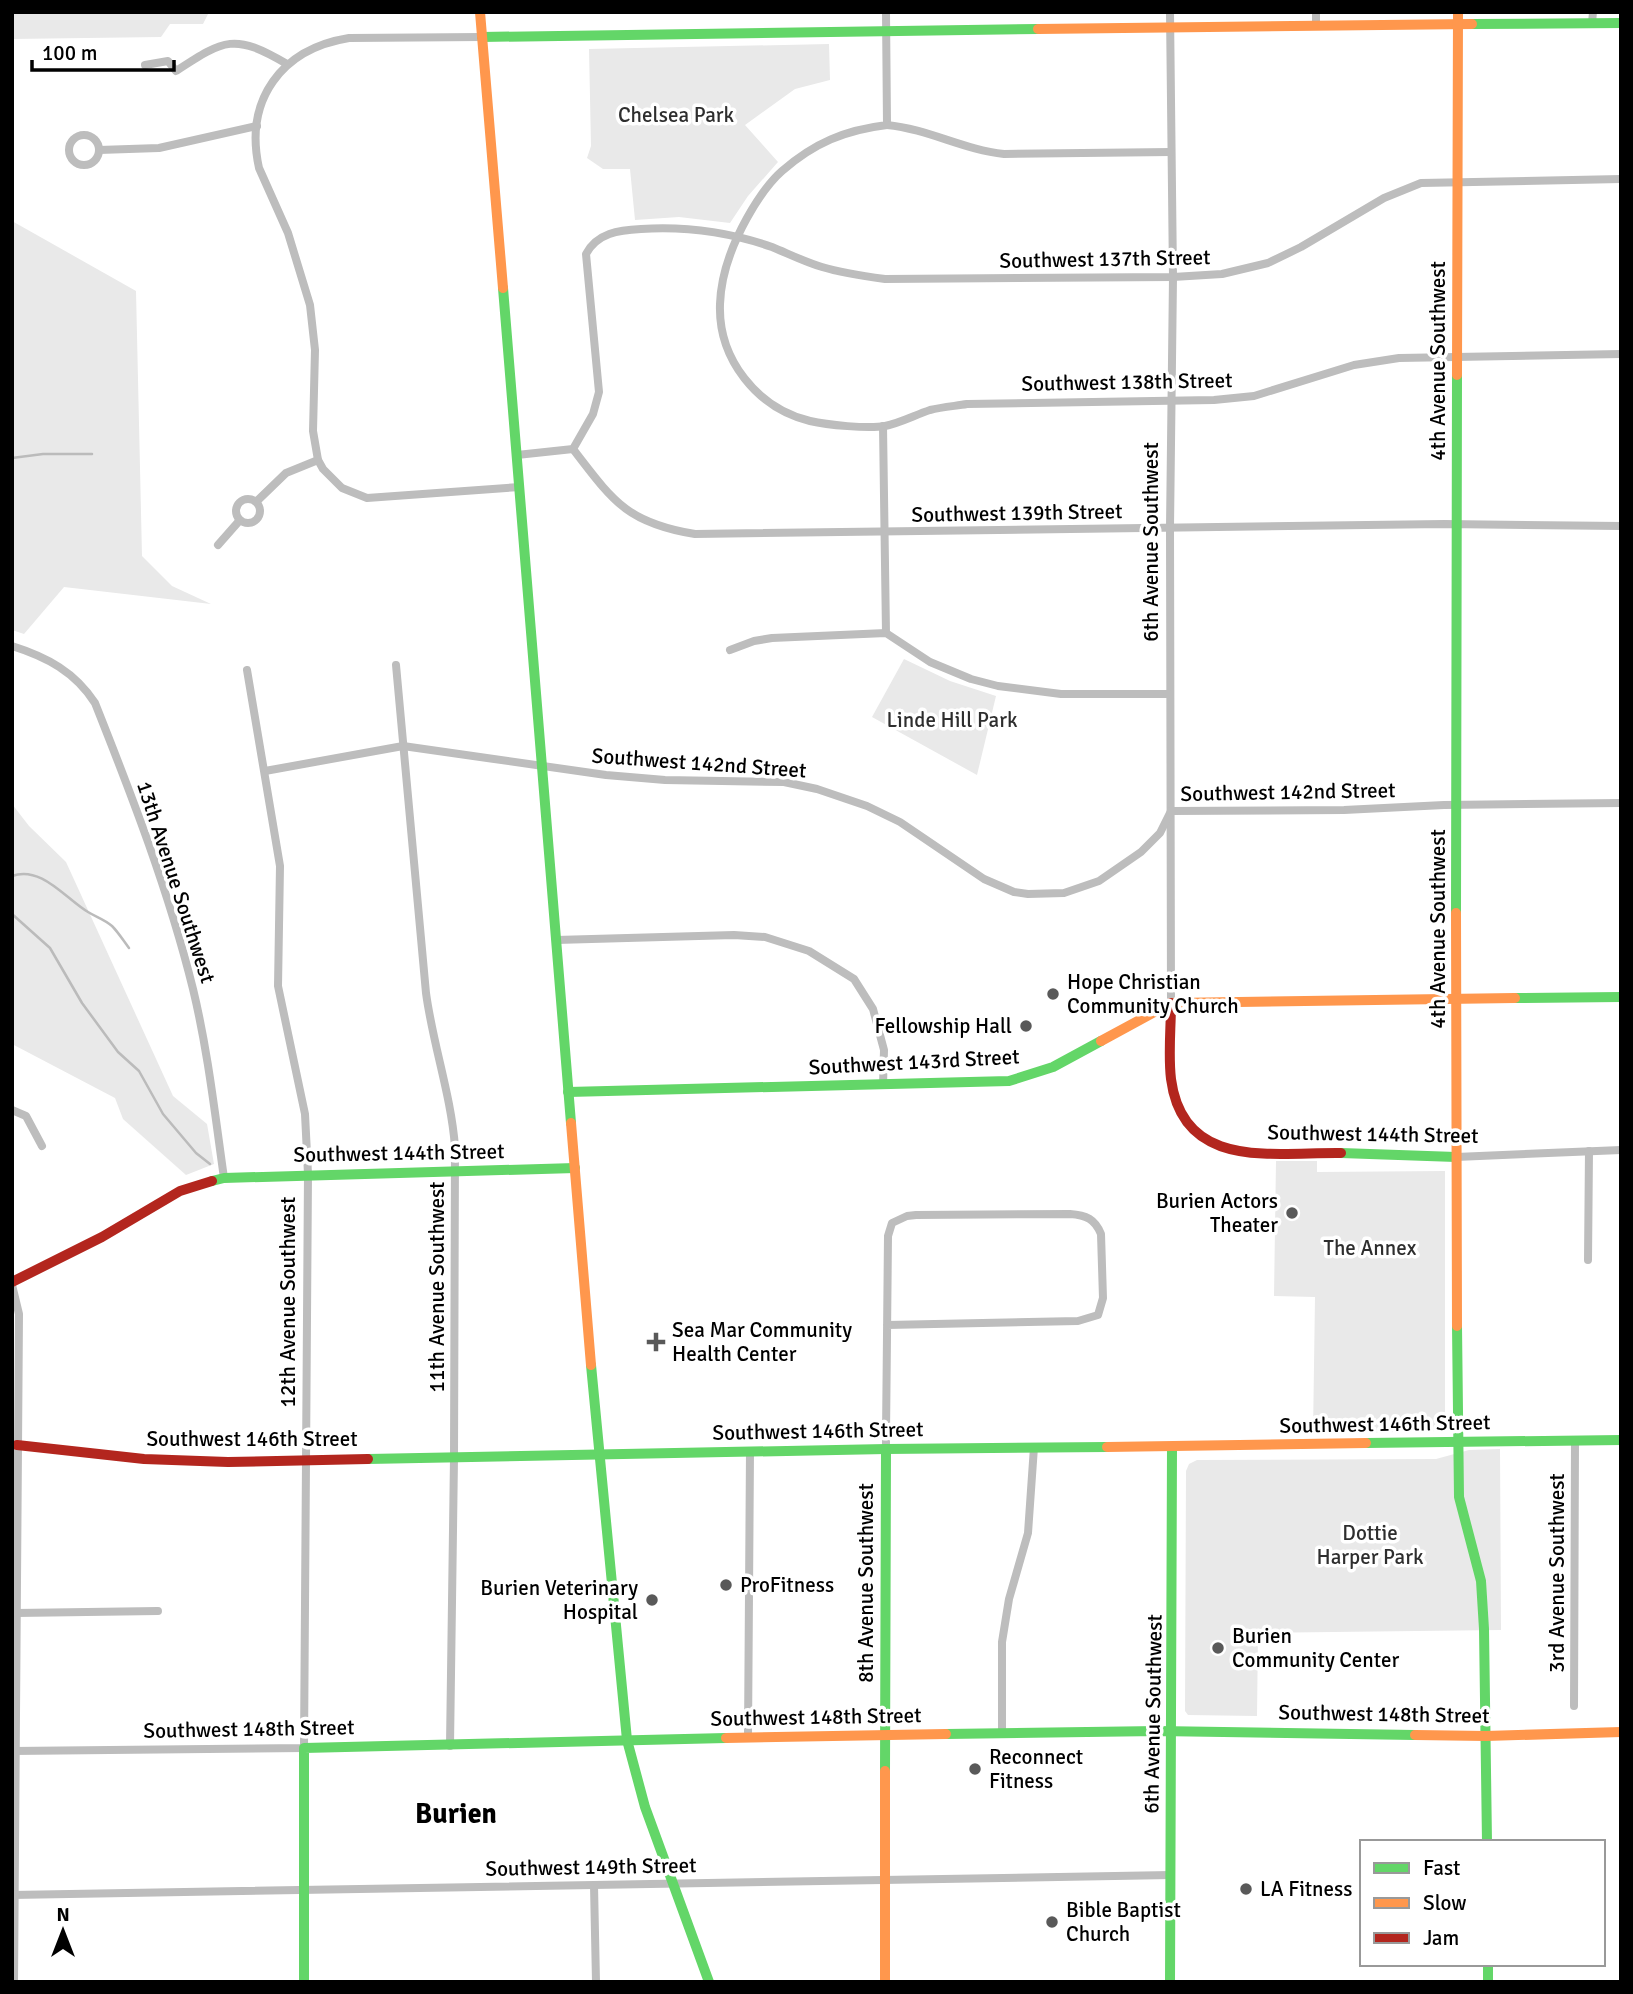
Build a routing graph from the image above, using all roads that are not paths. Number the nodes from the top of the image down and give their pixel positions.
1 (480, 12) edge
2 (886, 12) edge
3 (1170, 12) edge
4 (1316, 12) edge
5 (1458, 12) edge
6 (1592, 18) edge
7 (1621, 23) edge
8 (1458, 25) junction
9 (1316, 26) junction
10 (1170, 27) junction
11 (886, 30) junction
12 (482, 37) junction
13 (287, 64) junction
14 (145, 65) dead end
15 (887, 125) junction
16 (257, 126) junction
17 (99, 150) dead end
18 (1171, 152) junction
19 (1621, 179) edge
20 (1459, 182) junction
21 (737, 237) junction
22 (1173, 277) junction
23 (1621, 354) edge
24 (1456, 357) junction
25 (1170, 402) junction
26 (883, 426) junction
27 (573, 449) junction
28 (517, 455) junction
29 (318, 460) junction
30 (520, 486) junction
31 (256, 502) junction
32 (240, 520) junction
33 (1457, 524) junction
34 (1621, 526) edge
35 (1170, 527) junction
36 (886, 533) junction
37 (218, 545) dead end
38 (886, 633) junction
39 (12, 646) edge
40 (730, 650) dead end
41 (396, 665) dead end
42 (247, 670) dead end
43 (1170, 694) junction
44 (403, 746) junction
45 (541, 767) junction
46 (265, 771) junction
47 (1621, 803) edge
48 (1457, 805) junction
49 (1171, 811) junction
50 (555, 940) junction
51 (1621, 997) edge
52 (1458, 998) junction
53 (1171, 1003) junction
54 (1171, 1072) joint
55 (883, 1085) junction
56 (568, 1091) junction
57 (12, 1110) edge
58 (42, 1146) dead end
59 (1621, 1150) edge
60 (1589, 1151) junction
61 (1456, 1157) junction
62 (575, 1168) junction
63 (455, 1171) junction
64 (308, 1174) junction
65 (224, 1178) junction
66 (1588, 1260) dead end
67 (12, 1284) edge
68 (887, 1325) junction
69 (1575, 1440) junction
70 (1621, 1440) edge
71 (1458, 1441) junction
72 (18, 1445) junction
73 (1034, 1447) junction
74 (1172, 1447) junction
75 (886, 1449) junction
76 (750, 1451) junction
77 (598, 1456) junction
78 (454, 1458) junction
79 (306, 1459) junction
80 (158, 1611) dead end
81 (16, 1613) junction
82 (1574, 1706) dead end
83 (1172, 1731) junction
84 (1621, 1732) edge
85 (1002, 1734) junction
86 (886, 1735) junction
87 (1486, 1735) junction
88 (748, 1737) junction
89 (627, 1740) junction
90 (450, 1746) junction
91 (304, 1748) junction
92 (14, 1751) edge
93 (1487, 1840) edge
94 (1171, 1875) junction
95 (885, 1879) junction
96 (673, 1882) junction
97 (594, 1885) junction
98 (304, 1890) junction
99 (14, 1895) edge
100 (14, 1982) edge
101 (304, 1982) edge
102 (596, 1982) edge
103 (709, 1982) edge
104 (885, 1982) edge
105 (1170, 1982) edge

1 - 12 street
2 - 11 street
3 - 10 street, 6th Avenue Southwest
4 - 9 street
5 - 8 street, 4th Avenue Southwest
6 - 7 street
6 - 8 street
8 - 9 street
8 - 20 street, 4th Avenue Southwest
9 - 10 street
10 - 11 street
10 - 18 street, 6th Avenue Southwest
11 - 12 street
11 - 15 street
12 - 13 street
12 - 28 street
13 - 14 street
13 - 16 street
15 - 18 street
15 - 21 street
16 - 17 street
16 - 29 street
18 - 22 street, 6th Avenue Southwest
19 - 20 street, Southwest 137th Street
20 - 22 street, Southwest 137th Street
20 - 24 street, 4th Avenue Southwest
21 - 22 street, Southwest 137th Street
21 - 26 street
21 - 27 street, Southwest 137th Street
22 - 25 street, 6th Avenue Southwest
23 - 24 street, Southwest 138th Street
24 - 25 street, Southwest 138th Street
24 - 33 street, 4th Avenue Southwest
25 - 26 street, Southwest 138th Street
25 - 35 street, 6th Avenue Southwest
26 - 36 street
27 - 28 street
27 - 36 street, Southwest 139th Street
28 - 30 street
29 - 30 street
29 - 31 street
30 - 45 street
31 - 32 street
31 - 32 street
32 - 37 street
33 - 34 street, Southwest 139th Street
33 - 35 street, Southwest 139th Street
33 - 48 street, 4th Avenue Southwest
35 - 36 street, Southwest 139th Street
35 - 43 street, 6th Avenue Southwest
36 - 38 street
38 - 40 street
38 - 43 street
39 - 65 street, 13th Avenue Southwest
41 - 44 street, 11th Avenue Southwest
42 - 46 street, 12th Avenue Southwest
43 - 49 street, 6th Avenue Southwest
44 - 45 street, Southwest 142nd Street
44 - 46 street, Southwest 142nd Street
44 - 63 street, 11th Avenue Southwest
45 - 49 street, Southwest 142nd Street
45 - 50 street
46 - 64 street, 12th Avenue Southwest
47 - 48 street, Southwest 142nd Street
48 - 49 street, Southwest 142nd Street
48 - 52 street, 4th Avenue Southwest
49 - 53 street, 6th Avenue Southwest
50 - 55 street
50 - 56 street
51 - 52 street, Southwest 143rd Street
52 - 53 street, Southwest 143rd Street
52 - 61 street, 4th Avenue Southwest
53 - 54 street, 6th Avenue Southwest
53 - 55 street, Southwest 143rd Street
54 - 61 street, Southwest 144th Street
55 - 56 street, Southwest 143rd Street
56 - 62 street
57 - 58 street
59 - 60 street, Southwest 144th Street
60 - 61 street, Southwest 144th Street
60 - 66 street
61 - 71 street, 4th Avenue Southwest
62 - 63 street, Southwest 144th Street
62 - 77 street
63 - 64 street, Southwest 144th Street
63 - 78 street, 11th Avenue Southwest
64 - 65 street, Southwest 144th Street
64 - 79 street, 12th Avenue Southwest
65 - 67 street, Southwest 144th Street
67 - 72 street
68 - 68 street, 8th Avenue Southwest
68 - 75 street, 8th Avenue Southwest
69 - 70 street, Southwest 146th Street
69 - 71 street, Southwest 146th Street
69 - 82 street, 3rd Avenue Southwest
71 - 74 street, Southwest 146th Street
71 - 87 street, 4th Avenue Southwest
72 - 79 street, Southwest 146th Street
72 - 81 street
73 - 74 street, Southwest 146th Street
73 - 75 street, Southwest 146th Street
73 - 85 street
74 - 83 street, 6th Avenue Southwest
75 - 76 street, Southwest 146th Street
75 - 86 street, 8th Avenue Southwest
76 - 77 street, Southwest 146th Street
76 - 88 street
77 - 78 street, Southwest 146th Street
77 - 89 street
78 - 79 street, Southwest 146th Street
78 - 90 street, 11th Avenue Southwest
79 - 91 street, 12th Avenue Southwest
80 - 81 street
81 - 92 street
83 - 85 street, Southwest 148th Street
83 - 87 street, Southwest 148th Street
83 - 94 street, 6th Avenue Southwest
84 - 87 street, Southwest 148th Street
85 - 86 street, Southwest 148th Street
86 - 88 street, Southwest 148th Street
86 - 95 street, 8th Avenue Southwest
87 - 93 street, 4th Avenue Southwest
88 - 89 street, Southwest 148th Street
89 - 90 street, Southwest 148th Street
89 - 96 street
90 - 91 street, Southwest 148th Street
91 - 92 street, Southwest 148th Street
91 - 98 street, 12th Avenue Southwest
92 - 99 street
94 - 95 street, Southwest 149th Street
94 - 105 street, 6th Avenue Southwest
95 - 96 street, Southwest 149th Street
95 - 104 street, 8th Avenue Southwest
96 - 97 street, Southwest 149th Street
96 - 103 street
97 - 98 street, Southwest 149th Street
97 - 102 street
98 - 99 street, Southwest 149th Street
98 - 101 street, 12th Avenue Southwest
99 - 100 street

